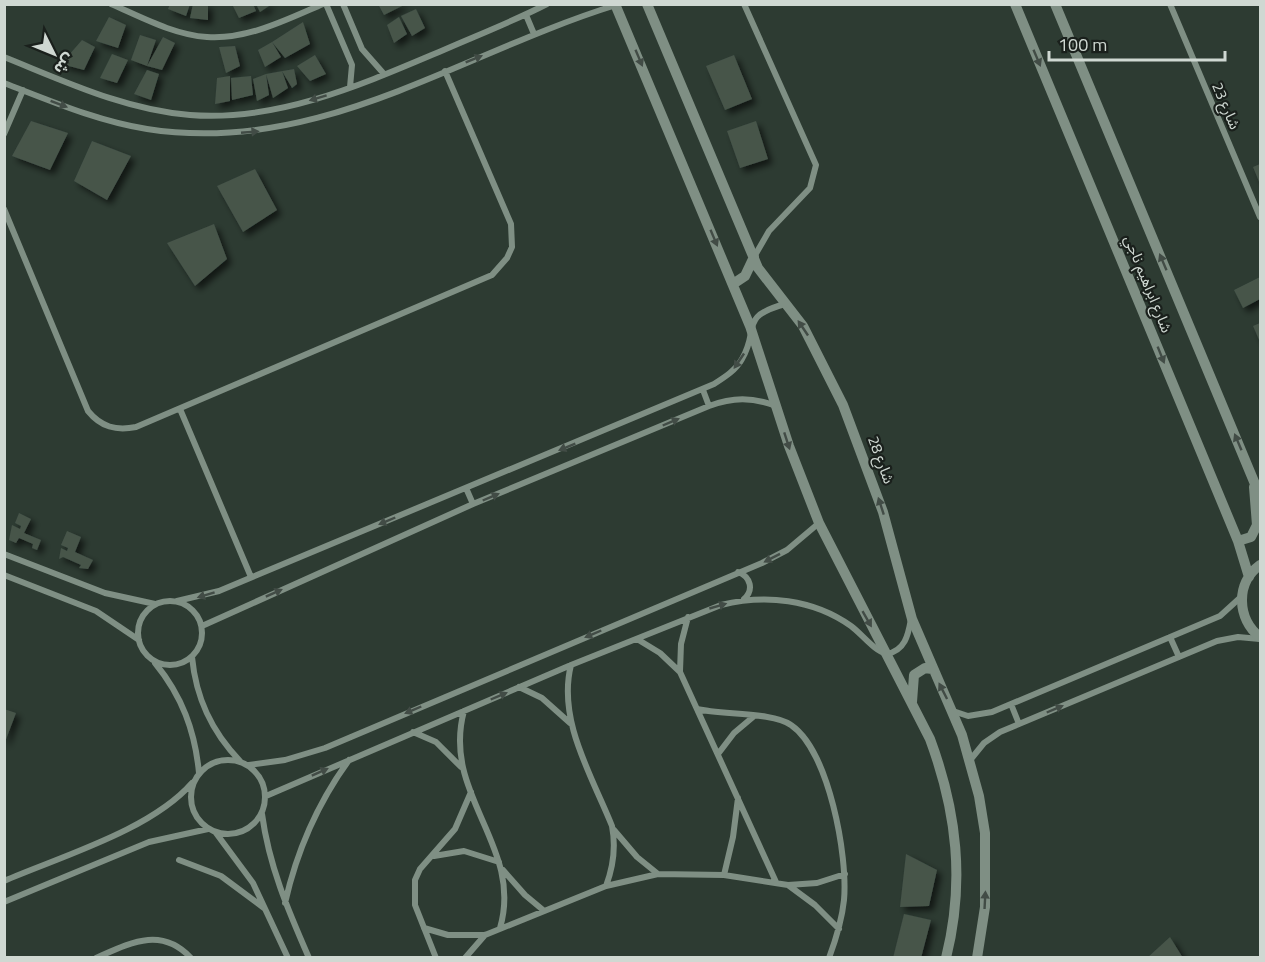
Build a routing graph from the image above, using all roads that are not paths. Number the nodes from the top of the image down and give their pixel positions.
1 (111, 4) edge
2 (325, 4) edge
3 (343, 4) edge
4 (547, 4) edge
5 (647, 4) edge
6 (744, 4) edge
7 (1014, 4) edge
8 (1055, 4) edge
9 (1170, 4) edge
10 (615, 5) edge
11 (526, 15) junction
12 (534, 34) junction
13 (4, 57) edge
14 (445, 71) junction
15 (384, 74) junction
16 (4, 82) edge
17 (350, 87) junction
18 (22, 90) junction
19 (4, 134) edge
20 (4, 209) edge
21 (1260, 217) edge
22 (754, 257) junction
23 (733, 284) junction
24 (785, 304) junction
25 (750, 326) junction
26 (703, 390) junction
27 (709, 406) junction
28 (776, 406) junction
29 (180, 409) junction
30 (1253, 479) junction
31 (466, 488) junction
32 (1260, 496) edge
33 (473, 504) junction
34 (819, 524) junction
35 (1238, 541) junction
36 (4, 554) edge
37 (1260, 565) edge
38 (738, 572) junction
39 (4, 575) edge
40 (1249, 577) junction
41 (251, 578) junction
42 (1242, 596) junction
43 (743, 599) junction
44 (177, 601) junction
45 (155, 604) junction
46 (688, 616) junction
47 (912, 619) junction
48 (202, 626) junction
49 (1170, 637) junction
50 (1260, 638) edge
51 (637, 639) junction
52 (139, 640) junction
53 (887, 654) junction
54 (192, 657) junction
55 (1179, 657) junction
56 (153, 660) junction
57 (571, 665) junction
58 (932, 669) junction
59 (680, 672) junction
60 (519, 687) junction
61 (912, 704) junction
62 (1011, 704) junction
63 (698, 709) junction
64 (464, 711) junction
65 (953, 711) junction
66 (754, 716) junction
67 (571, 723) junction
68 (1019, 724) junction
69 (413, 732) junction
70 (718, 754) junction
71 (970, 759) junction
72 (349, 760) junction
73 (241, 762) junction
74 (249, 765) junction
75 (461, 768) junction
76 (199, 773) junction
77 (195, 781) junction
78 (471, 792) junction
79 (266, 796) junction
80 (738, 797) junction
81 (262, 813) junction
82 (612, 826) junction
83 (208, 829) junction
84 (216, 833) junction
85 (428, 859) junction
86 (179, 860) dead end
87 (500, 865) junction
88 (658, 874) junction
89 (845, 874) junction
90 (724, 875) junction
91 (4, 881) edge
92 (776, 882) junction
93 (788, 885) junction
94 (606, 886) junction
95 (4, 902) edge
96 (285, 903) junction
97 (543, 910) junction
98 (267, 911) junction
99 (424, 928) junction
100 (500, 928) junction
101 (839, 929) junction
102 (485, 935) junction
103 (100, 957) edge
104 (191, 957) edge
105 (288, 957) edge
106 (309, 957) edge
107 (436, 957) edge
108 (465, 957) edge
109 (829, 957) edge
110 (946, 957) edge
111 (977, 957) edge

1 - 2 street
2 - 17 street
3 - 15 street
4 - 11 street
5 - 22 street, شارع 28
6 - 22 street
7 -> 35 street, شارع ابراهيم ناجي
30 -> 8 street, شارع ابراهيم ناجي
9 - 21 street, شارع 23
10 - 12 street
10 -> 23 street
11 - 12 street
11 - 15 street
14 -> 12 street
17 -> 13 street
18 -> 14 street
14 - 29 street
15 - 17 street
16 - 18 street
18 - 19 street
20 - 29 street
22 - 23 street
22 - 24 street, شارع 28
23 - 25 street
24 - 25 street
47 -> 24 street, شارع 28
25 -> 26 street
25 - 28 street
26 - 27 street
26 -> 31 street
27 - 28 street
33 -> 27 street
28 -> 34 street
29 - 41 street
30 - 32 street, شارع ابراهيم ناجي
30 - 35 street
31 - 33 street
31 -> 41 street
48 -> 33 street
34 -> 38 street
34 -> 53 street
35 - 40 street, شارع ابراهيم ناجي
36 - 45 street
37 - 40 street
38 - 43 street
38 -> 74 street
39 - 52 street
40 - 42 street
41 -> 44 street
42 - 49 street
42 - 50 street
46 -> 43 street
43 - 53 street
44 - 45 street
44 - 48 street
45 - 52 street
46 - 51 street
46 - 59 street
47 - 53 street
47 - 58 street, شارع 28
48 - 54 street
49 - 55 street
49 - 62 street
50 - 55 street
51 - 57 street
51 - 59 street
52 - 56 street
53 - 61 street
54 - 56 street
54 - 73 street
68 -> 55 street
56 - 76 street
57 - 60 street
57 - 67 street
58 - 61 street
65 -> 58 street, شارع 28
59 - 63 street
64 -> 60 street
60 - 67 street
61 - 110 street
62 - 65 street
62 - 68 street
63 - 66 street
63 - 70 street
64 - 69 street
64 - 75 street
65 - 71 street, شارع 28
66 - 70 street
66 - 89 street
67 - 82 street
68 - 71 street
69 - 72 street
69 - 75 street
70 - 80 street
111 -> 71 street, شارع 28
79 -> 72 street
72 - 96 street
73 - 74 street
73 - 76 street
74 - 79 street
75 - 78 street
76 - 77 street
77 - 83 street
77 - 91 street
78 - 85 street
78 - 87 street
79 - 81 street
80 - 90 street
80 - 92 street
81 - 84 street
81 - 96 street
82 - 88 street
82 - 94 street
83 - 84 street
83 - 95 street
84 - 98 street
85 - 87 street
85 - 99 street
86 - 98 street
87 - 97 street
87 - 100 street
88 - 90 street
88 - 94 street
89 - 93 street
89 - 101 street
90 - 92 street
92 - 93 street
93 - 101 street
94 - 97 street
96 - 106 street
97 - 100 street
98 - 105 street
99 - 102 street
99 - 107 street
100 - 102 street
101 - 109 street
102 - 108 street
103 - 104 street

